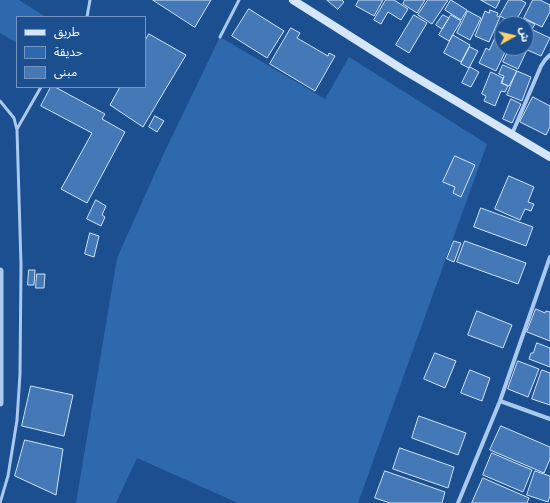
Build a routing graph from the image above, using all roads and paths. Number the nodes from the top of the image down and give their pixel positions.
1 (90, 0) edge
2 (239, 0) edge
3 (293, 0) edge
4 (87, 16) edge
5 (220, 37) dead end
6 (550, 55) edge
7 (40, 88) edge
8 (0, 101) edge
9 (17, 130) junction
10 (511, 134) junction
11 (550, 157) edge
12 (550, 257) edge
13 (0, 270) edge
14 (500, 401) junction
15 (0, 403) edge
16 (550, 418) edge
17 (0, 503) edge
18 (458, 503) edge

1 - 4 lane
2 - 5 lane
3 - 10 main road
6 - 10 street
7 - 9 lane
8 - 9 lane
9 - 17 lane
10 - 11 main road
12 - 14 street
13 - 15 street
14 - 16 street
14 - 18 street

